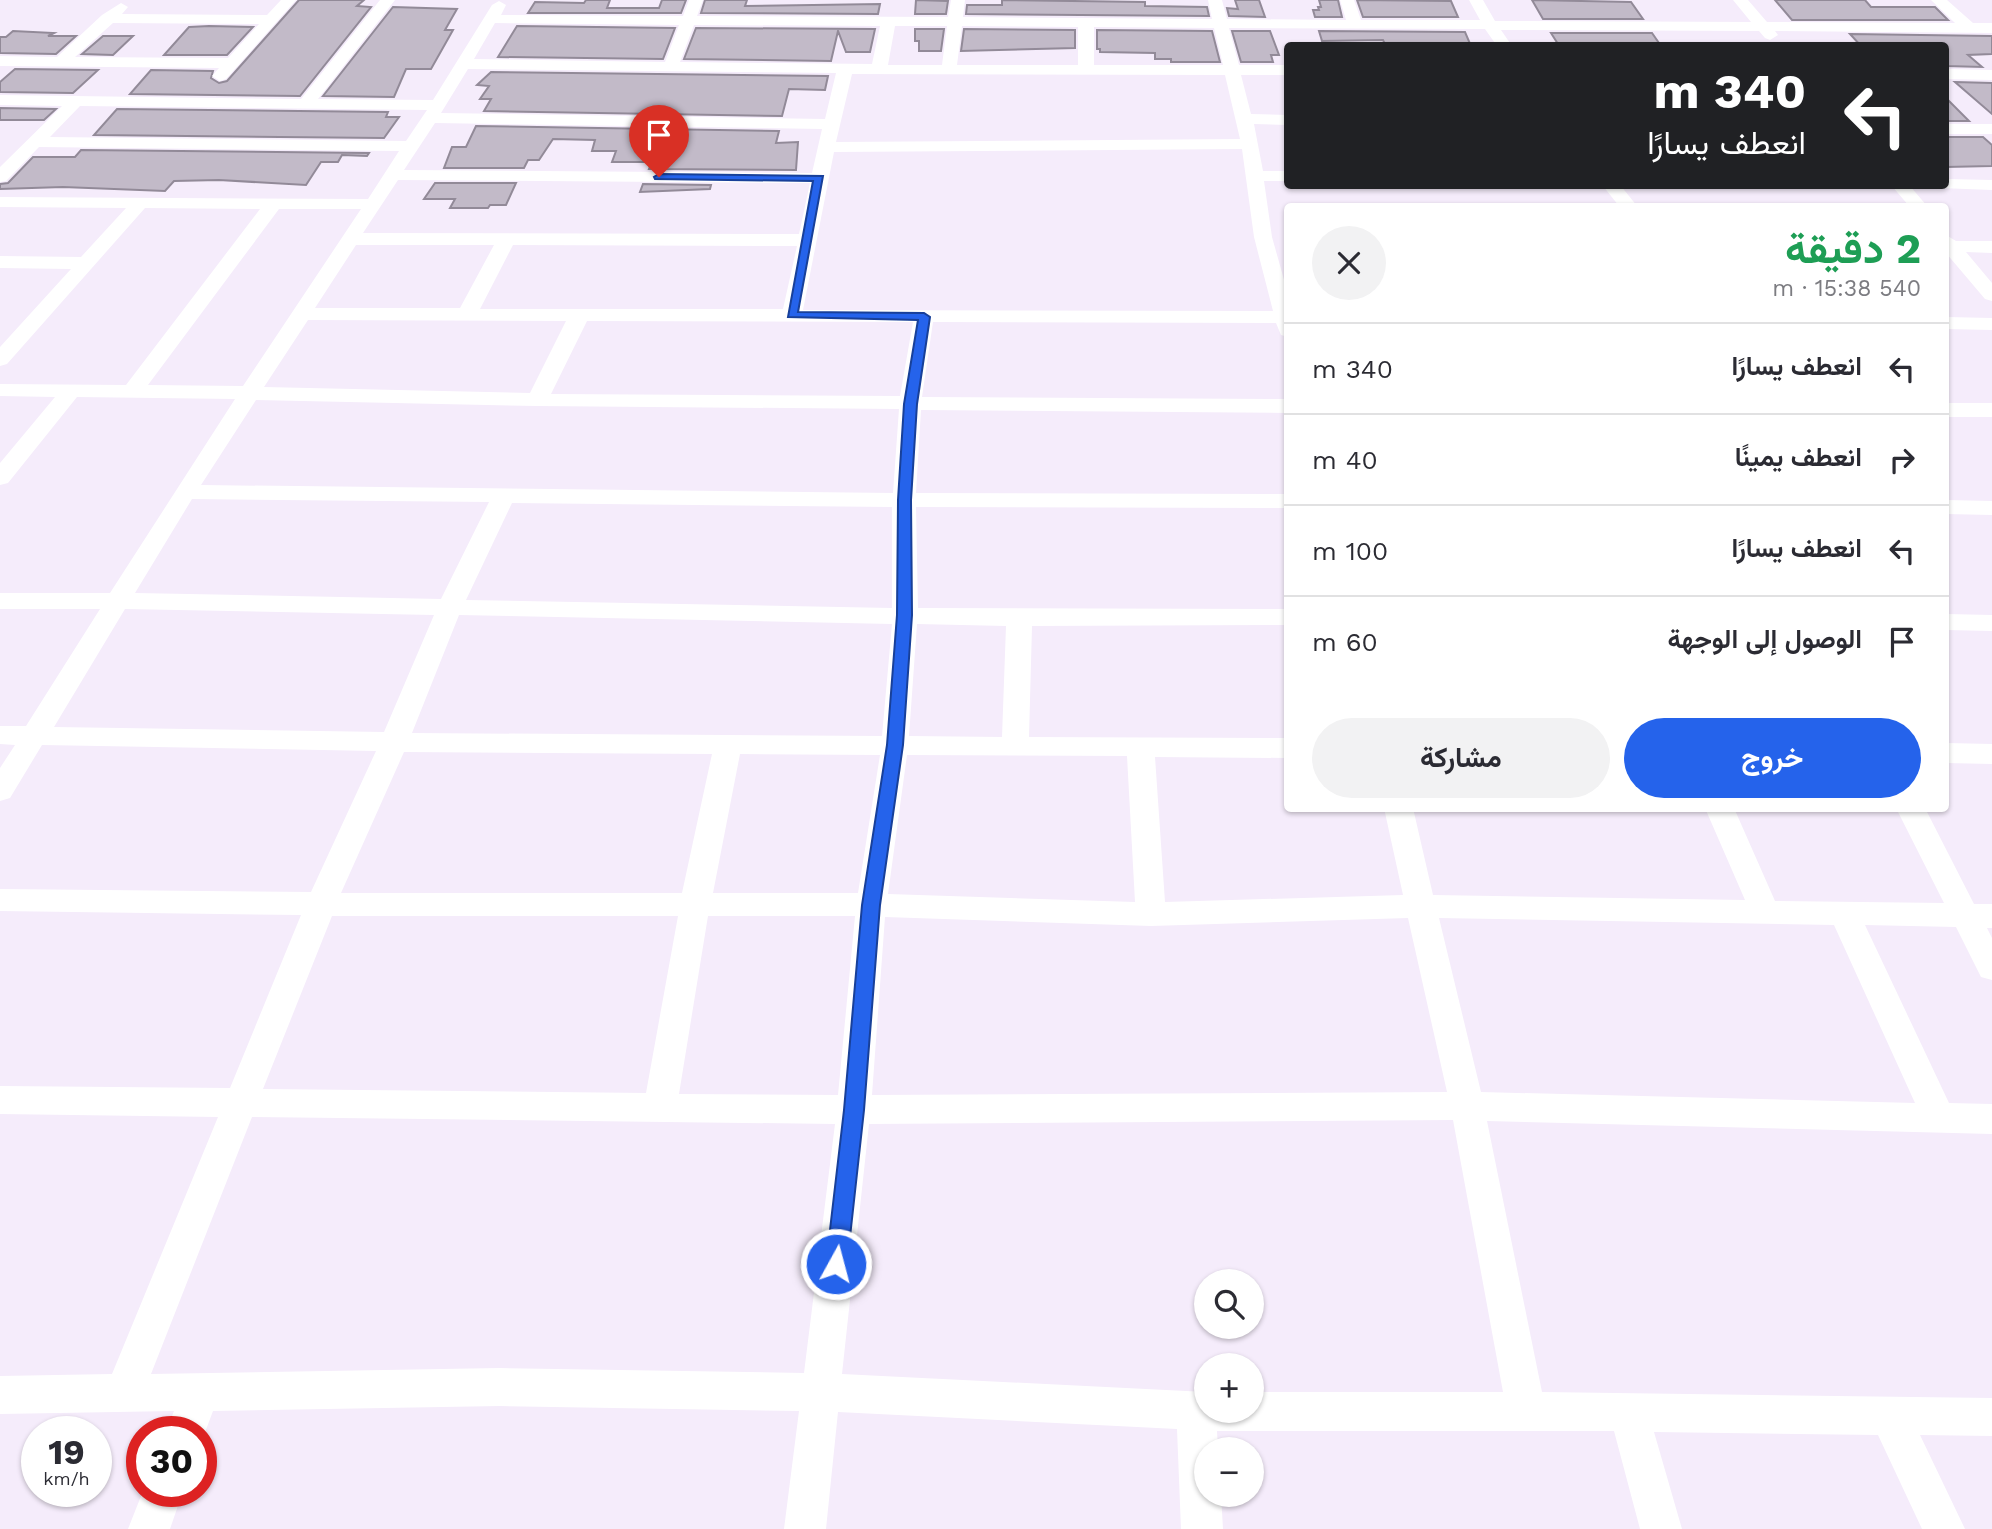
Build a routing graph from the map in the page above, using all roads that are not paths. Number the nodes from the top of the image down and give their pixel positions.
1 (128, 0) edge
2 (289, 0) edge
3 (388, 0) edge
4 (503, 0) edge
5 (696, 0) edge
6 (958, 0) edge
7 (1215, 0) edge
8 (1347, 0) edge
9 (1476, 0) edge
10 (1740, 0) edge
11 (1938, 0) edge
12 (107, 18) junction
13 (490, 19) junction
14 (270, 20) junction
15 (688, 21) junction
16 (888, 22) junction
17 (954, 23) junction
18 (1086, 23) junction
19 (1220, 23) junction
20 (1355, 24) junction
21 (1489, 24) junction
22 (1763, 26) junction
23 (1969, 28) junction
24 (1992, 28) edge
25 (1502, 42) edge
26 (1776, 42) edge
27 (0, 61) edge
28 (62, 61) junction
29 (232, 63) junction
30 (461, 64) junction
31 (670, 68) junction
32 (845, 69) junction
33 (879, 69) junction
34 (1230, 69) junction
35 (949, 70) junction
36 (1086, 70) junction
37 (1284, 70) edge
38 (1949, 74) edge
39 (1992, 75) edge
40 (0, 100) edge
41 (76, 101) junction
42 (197, 102) junction
43 (307, 103) junction
44 (433, 111) junction
45 (1242, 119) junction
46 (1284, 120) edge
47 (832, 124) junction
48 (1949, 129) edge
49 (1992, 129) edge
50 (34, 142) junction
51 (1250, 144) junction
52 (410, 146) junction
53 (826, 147) junction
54 (391, 175) junction
55 (1254, 176) junction
56 (1284, 176) edge
57 (0, 177) edge
58 (819, 178) junction
59 (1949, 184) edge
60 (1992, 185) edge
61 (1614, 189) edge
62 (1904, 189) edge
63 (0, 202) edge
64 (140, 203) junction
65 (1626, 203) edge
66 (1915, 203) edge
67 (273, 204) junction
68 (372, 204) junction
69 (1264, 237) junction
70 (1284, 237) edge
71 (349, 239) junction
72 (506, 240) junction
73 (808, 240) junction
74 (1949, 244) edge
75 (1949, 246) edge
76 (1992, 247) edge
77 (0, 262) edge
78 (85, 263) junction
79 (1992, 295) edge
80 (1284, 310) edge
81 (468, 313) junction
82 (301, 314) junction
83 (580, 314) junction
84 (792, 315) junction
85 (924, 317) junction
86 (1284, 321) edge
87 (1949, 323) edge
88 (1992, 324) edge
89 (10, 336) edge
90 (0, 360) edge
91 (0, 390) edge
92 (72, 390) junction
93 (133, 391) junction
94 (248, 393) junction
95 (537, 400) junction
96 (911, 404) junction
97 (1284, 406) edge
98 (1949, 410) edge
99 (1992, 410) edge
100 (0, 478) edge
101 (185, 492) junction
102 (505, 494) junction
103 (904, 500) junction
104 (1284, 501) edge
105 (1949, 507) edge
106 (1992, 508) edge
107 (0, 601) edge
108 (119, 601) junction
109 (449, 608) junction
110 (905, 615) junction
111 (1284, 617) edge
112 (1019, 618) junction
113 (1949, 622) edge
114 (1992, 623) edge
115 (0, 734) edge
116 (36, 734) junction
117 (394, 742) junction
118 (728, 744) junction
119 (895, 745) junction
120 (1014, 747) junction
121 (1140, 748) junction
122 (1284, 748) edge
123 (1949, 753) edge
124 (1992, 754) edge
125 (0, 791) edge
126 (1399, 812) edge
127 (1721, 812) edge
128 (1913, 812) edge
129 (0, 900) edge
130 (321, 904) junction
131 (695, 905) junction
132 (871, 905) junction
133 (1420, 906) junction
134 (1765, 912) junction
135 (1844, 913) junction
136 (1151, 914) junction
137 (1978, 916) edge
138 (1992, 968) edge
139 (0, 1100) edge
140 (240, 1103) junction
141 (1467, 1106) junction
142 (660, 1108) junction
143 (854, 1110) junction
144 (1940, 1118) junction
145 (1992, 1119) edge
146 (822, 1392) junction
147 (200, 1393) junction
148 (0, 1395) edge
149 (122, 1395) junction
150 (1194, 1411) edge
151 (1526, 1411) junction
152 (1264, 1412) edge
153 (1629, 1413) junction
154 (1889, 1415) junction
155 (192, 1416) edge
156 (1992, 1417) edge
157 (1197, 1423) edge
158 (157, 1507) edge
159 (149, 1529) edge
160 (805, 1529) edge
161 (1202, 1529) edge
162 (1661, 1529) edge
163 (1944, 1529) edge

1 - 12 street
2 - 14 street
3 - 43 street
4 - 13 street
5 - 15 street
6 - 17 street
7 - 19 street
8 - 20 street
9 - 21 street
10 - 22 street
11 - 23 street
12 - 14 street
12 - 28 street
13 - 15 street
13 - 30 street
14 - 29 street
15 - 16 street
15 - 31 street
16 - 17 street
16 - 33 street
17 - 18 street
17 - 35 street
18 - 19 street
18 - 36 street
19 - 20 street
19 - 34 street
20 - 21 street
21 - 22 street
21 - 25 street
22 - 23 street
22 - 26 street
23 - 24 street
27 - 28 street
28 - 29 street
29 - 42 street
30 - 31 street
30 - 44 street
31 - 32 street
32 - 33 street
32 - 47 street
33 - 35 street
34 - 36 street
34 - 37 street
34 - 45 street
35 - 36 street
38 - 39 street
40 - 41 street
41 - 42 street
41 - 50 street
42 - 43 street
43 - 44 street
44 - 47 street
44 - 52 street
45 - 46 street
45 - 51 street
47 - 53 street
48 - 49 street
50 - 52 street
50 - 57 street
51 - 53 street
51 - 55 street
52 - 54 street
53 - 58 street
54 - 58 street
54 - 68 street
55 - 56 street
55 - 69 street
58 - 73 street
59 - 60 street
61 - 65 street
62 - 66 street
63 - 64 street
64 - 67 street
64 - 78 street
67 - 68 street
67 - 93 street
68 - 71 street
69 - 70 street
69 - 80 street
71 - 72 street
71 - 82 street
72 - 73 street
72 - 81 street
73 - 84 street
74 - 76 street
75 - 79 street
77 - 78 street
78 - 89 street
81 - 82 street
81 - 83 street
82 - 94 street
83 - 84 street
83 - 95 street
84 - 85 street
85 - 86 street
85 - 96 street
87 - 88 street
89 - 90 street
91 - 92 street
92 - 93 street
92 - 100 street
93 - 94 street
94 - 95 street
94 - 101 street
95 - 96 street
96 - 97 street
96 - 103 street
98 - 99 street
101 - 102 street
101 - 108 street
102 - 103 street
102 - 109 street
103 - 104 street
103 - 110 street
105 - 106 street
107 - 108 street
108 - 109 street
108 - 116 street
109 - 110 street
109 - 117 street
110 - 112 street
110 - 119 street
111 - 112 street
112 - 120 street
113 - 114 street
115 - 116 street
116 - 117 street
116 - 125 street
117 - 118 street
117 - 130 street
118 - 119 street
118 - 131 street
119 - 120 street
119 - 132 street
120 - 121 street
121 - 122 street
121 - 136 street
123 - 124 street
126 - 133 street
127 - 134 street
128 - 137 street
129 - 130 street
130 - 131 street
130 - 140 street
131 - 132 street
131 - 142 street
132 - 136 street
132 - 143 street
133 - 134 street
133 - 136 street
133 - 141 street
134 - 135 street
135 - 137 street
135 - 144 street
137 - 138 street
139 - 140 street
140 - 142 street
140 - 149 street
141 - 143 street
141 - 144 street
141 - 151 street
142 - 143 street
143 - 146 street
144 - 145 street
146 - 147 street
146 - 150 street
146 - 160 street
147 - 149 street
147 - 155 street
148 - 149 street
151 - 152 street
151 - 153 street
153 - 154 street
153 - 162 street
154 - 156 street
154 - 163 street
157 - 161 street
158 - 159 street

